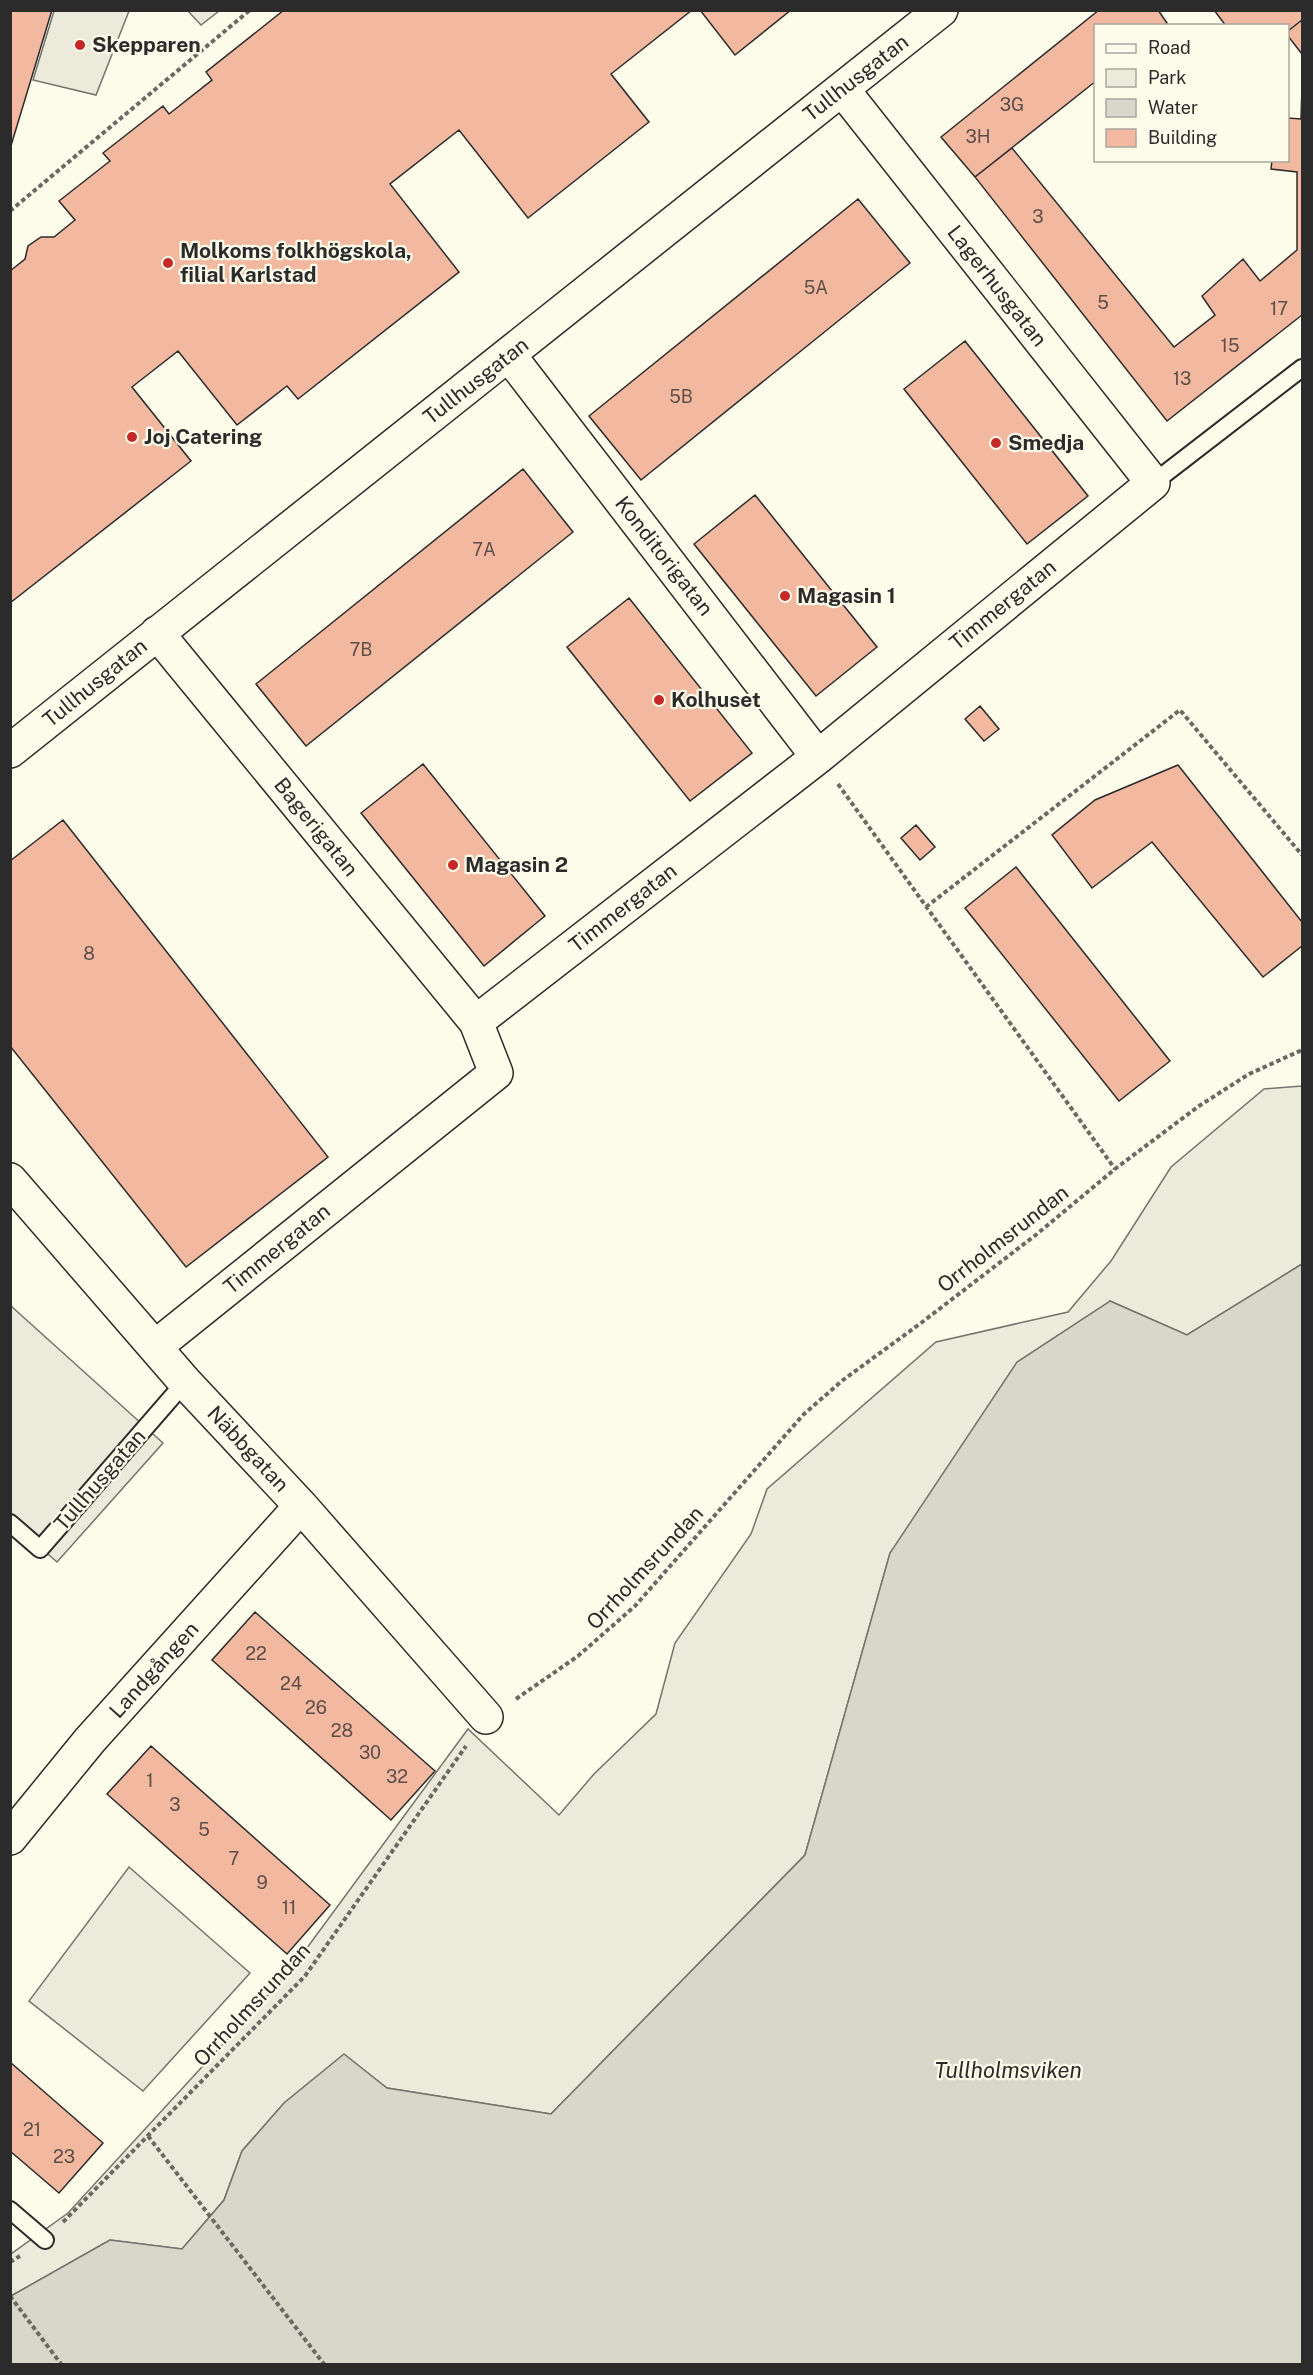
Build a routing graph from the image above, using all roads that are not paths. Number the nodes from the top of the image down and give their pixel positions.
1 (941, 10) edge
2 (842, 89) junction
3 (509, 355) junction
4 (1302, 368) edge
5 (1153, 483) junction
6 (157, 633) junction
7 (10, 751) edge
8 (818, 757) junction
9 (476, 1022) junction
10 (10, 1180) edge
11 (155, 1347) junction
12 (185, 1382) junction
13 (301, 1506) junction
14 (10, 1522) edge
15 (486, 1717) road end
16 (10, 1838) edge
17 (10, 2210) edge
18 (45, 2240) road end

1 - 2 street, Tullhusgatan
2 - 3 street, Tullhusgatan
2 - 5 street, Lagerhusgatan
3 - 6 street, Tullhusgatan
3 - 8 street, Konditorigatan
4 - 5 lane
5 - 8 street, Timmergatan
6 - 7 street, Tullhusgatan
6 - 9 street, Bagerigatan
8 - 9 street, Timmergatan
9 - 11 street, Timmergatan
10 - 11 street, Näbbgatan
11 - 12 street, Näbbgatan
12 - 13 street, Näbbgatan
12 - 14 lane, Tullhusgatan
13 - 15 street, Näbbgatan
13 - 16 street, Landgången
17 - 18 lane

